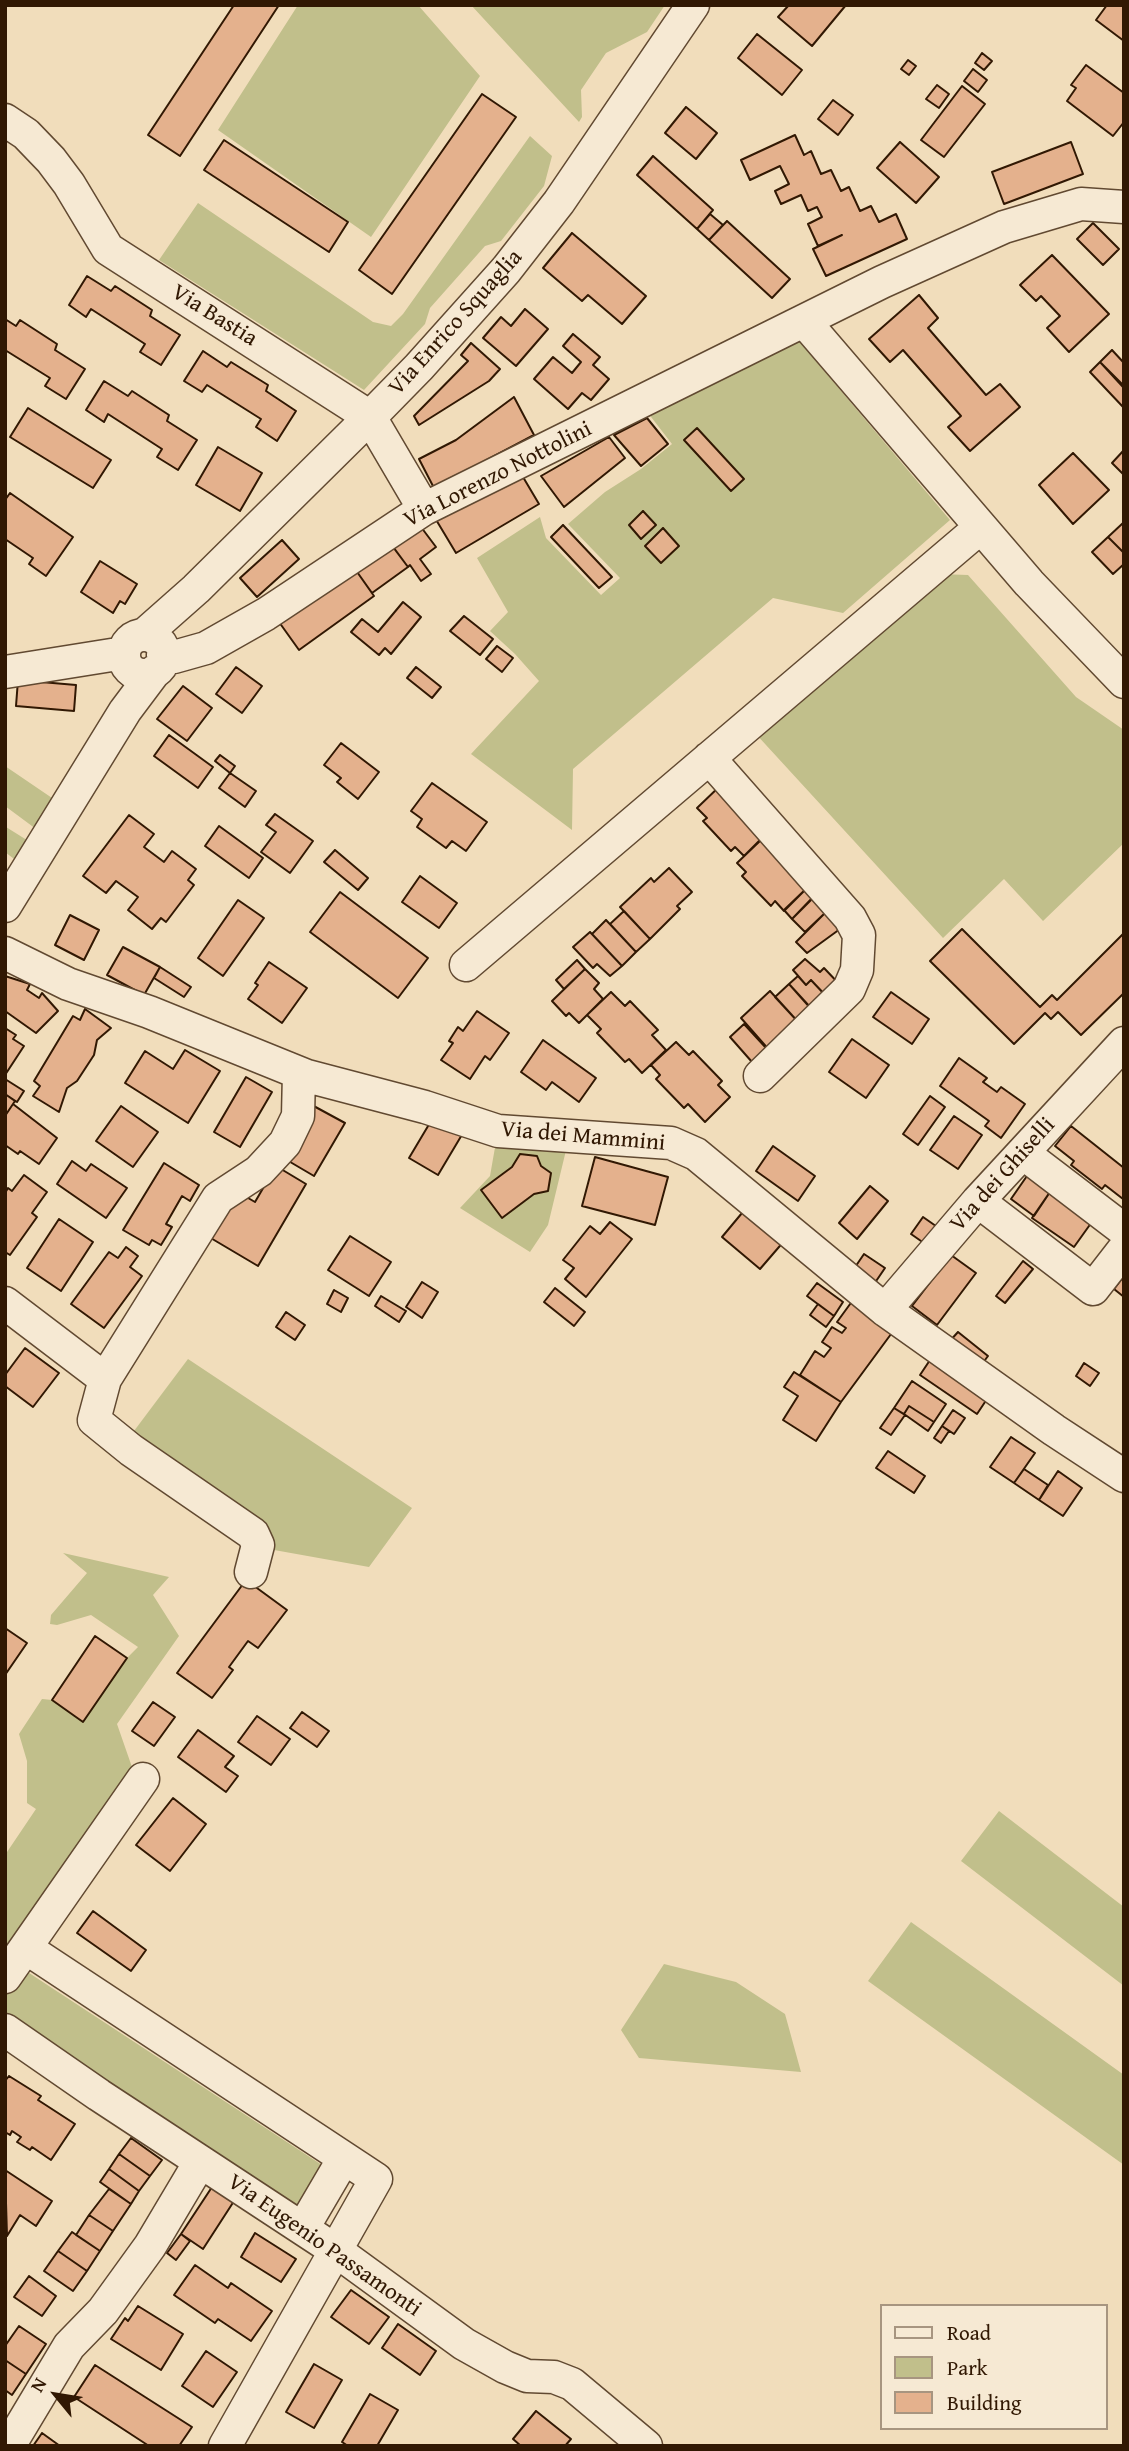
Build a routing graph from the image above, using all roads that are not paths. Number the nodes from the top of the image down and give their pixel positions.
1 (693, 5) edge
2 (5, 120) edge
3 (1124, 206) edge
4 (805, 322) junction
5 (370, 417) junction
6 (424, 509) junction
7 (981, 527) junction
8 (146, 654) junction
9 (5, 672) edge
10 (1124, 682) edge
11 (709, 758) junction
12 (5, 906) edge
13 (5, 953) edge
14 (466, 965) dead end
15 (1124, 1043) edge
16 (299, 1073) junction
17 (760, 1076) dead end
18 (1023, 1153) junction
19 (978, 1201) junction
20 (1124, 1230) edge
21 (1124, 1249) edge
22 (5, 1303) edge
23 (885, 1310) junction
24 (105, 1379) junction
25 (1124, 1476) edge
26 (251, 1572) dead end
27 (143, 1779) dead end
28 (26, 1948) junction
29 (5, 1977) edge
30 (5, 2030) edge
31 (344, 2158) junction
32 (200, 2162) junction
33 (303, 2228) junction
34 (335, 2250) junction
35 (9, 2446) edge
36 (225, 2446) edge
37 (646, 2446) edge

1 - 5 street, Via Enrico Squaglia
2 - 5 street, Via Bastia
3 - 4 street, Via Lorenzo Nottolini
4 - 6 street, Via Lorenzo Nottolini
4 - 7 street
5 - 6 street, Via Bastia
5 - 8 street, Via Enrico Squaglia
6 - 8 street, Via Lorenzo Nottolini
7 - 10 street
7 - 11 street
8 - 9 street, Via Lorenzo Nottolini
8 - 12 street
11 - 14 street
11 - 17 street
13 - 16 street, Via dei Mammini
15 - 18 street, Via dei Ghiselli
16 - 23 street, Via dei Mammini
16 - 24 street
18 - 19 street, Via dei Ghiselli
18 - 20 street
19 - 21 street
19 - 23 street, Via dei Ghiselli
22 - 24 street
23 - 25 street, Via dei Mammini
24 - 26 street
27 - 28 street
28 - 29 street
28 - 31 street
30 - 32 street, Via Eugenio Passamonti
31 - 33 street
31 - 34 street
32 - 33 street, Via Eugenio Passamonti
32 - 35 street
33 - 34 street, Via Eugenio Passamonti
34 - 36 street
34 - 37 street, Via Eugenio Passamonti

